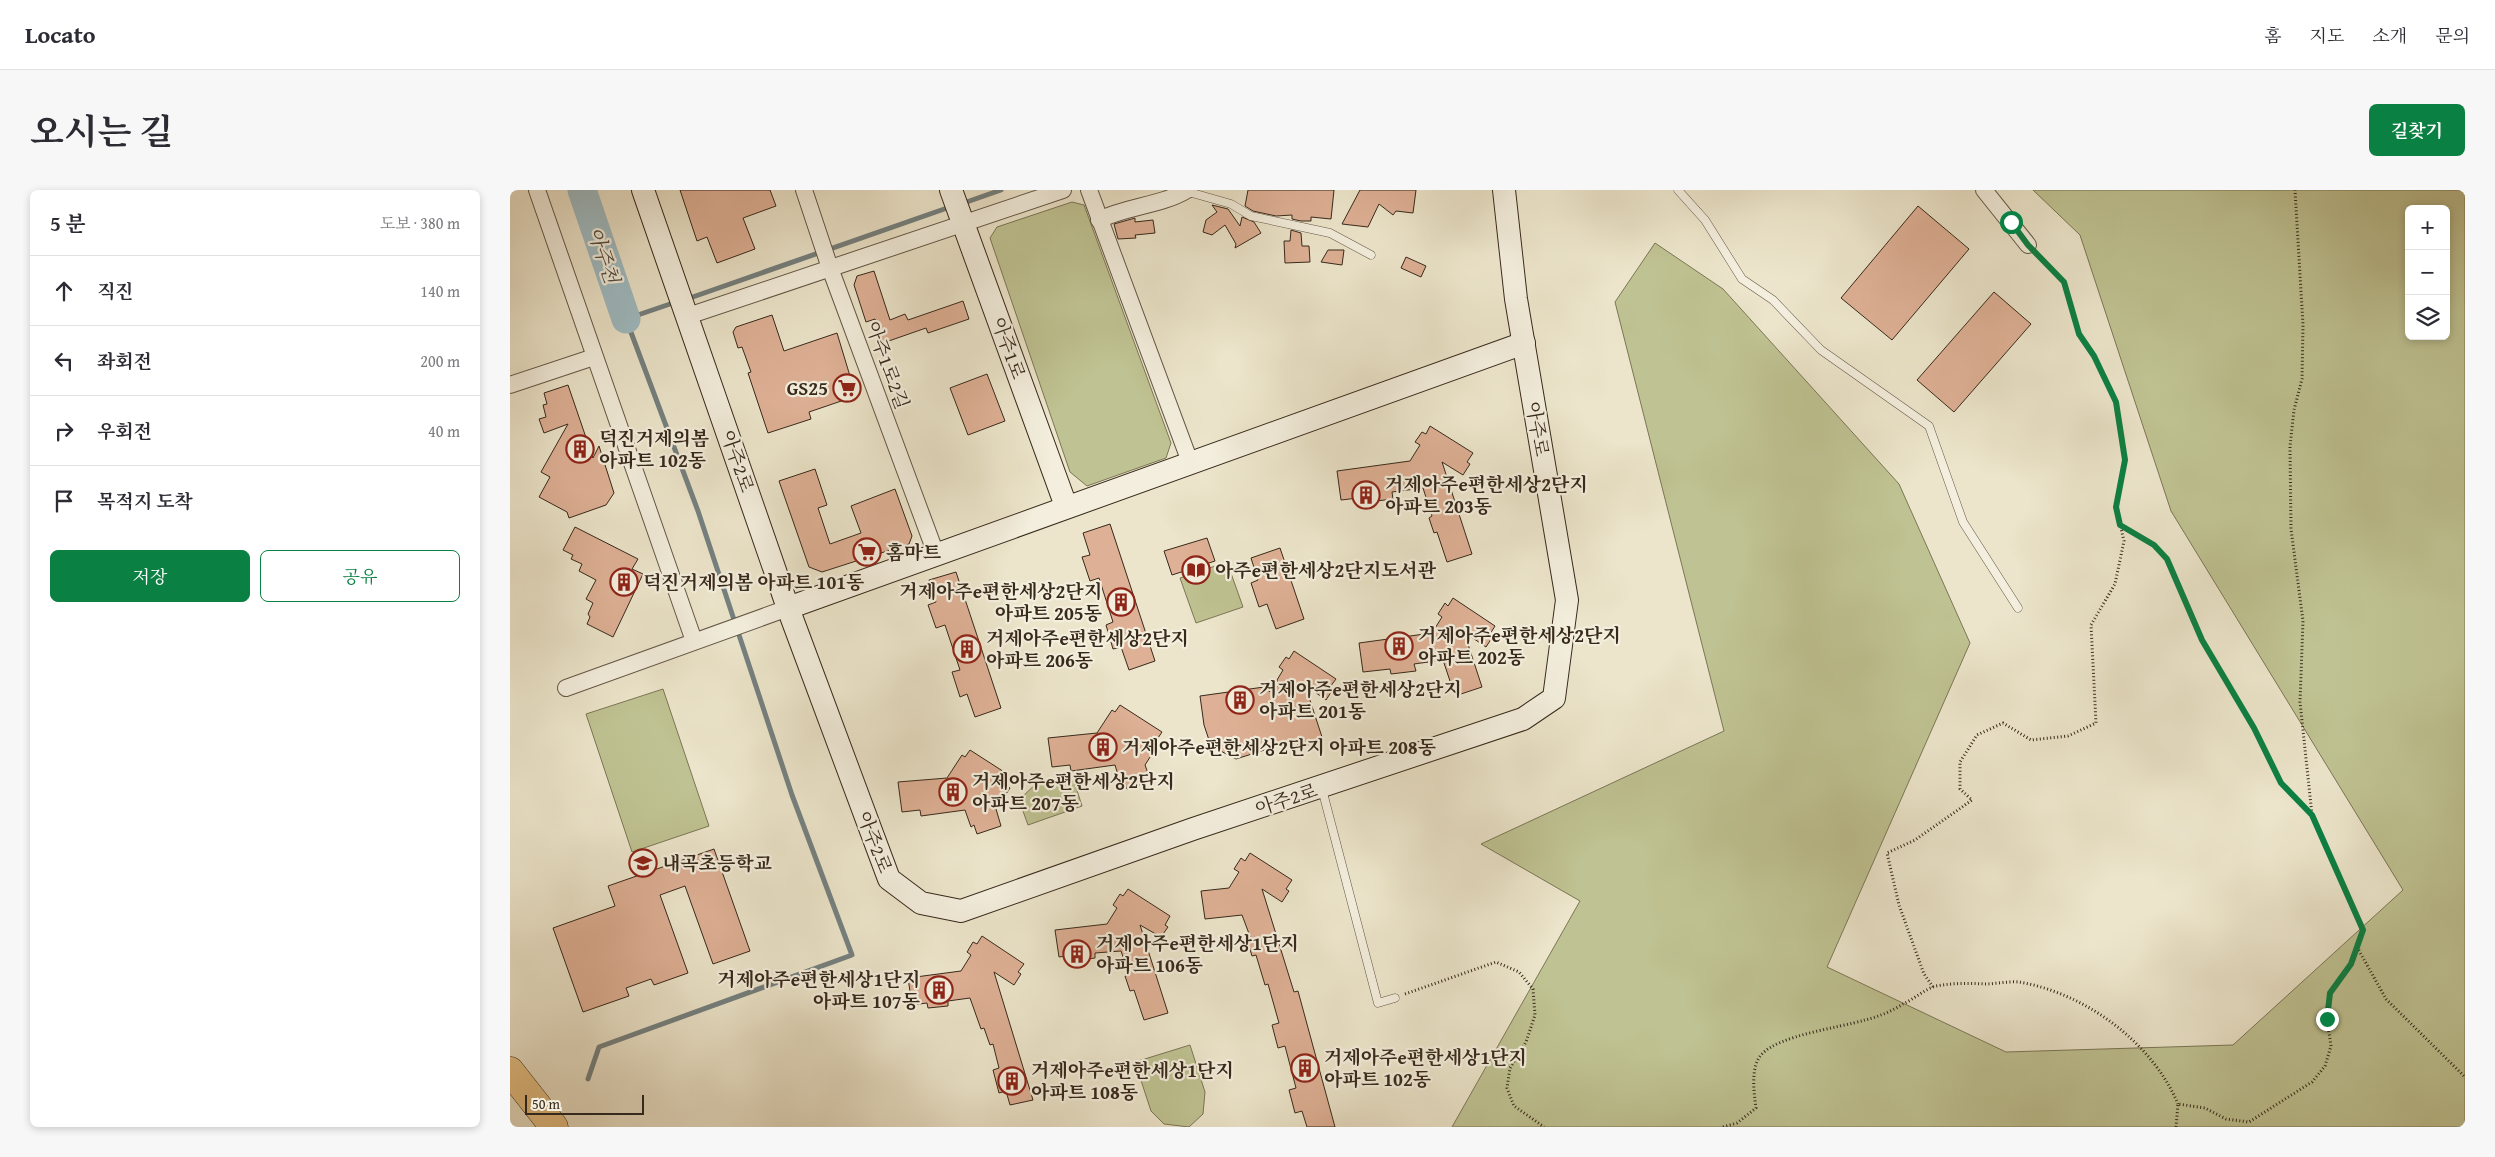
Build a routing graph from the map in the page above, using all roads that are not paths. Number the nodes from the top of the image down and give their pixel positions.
1 (537, 190) edge
2 (643, 190) edge
3 (804, 190) edge
4 (951, 190) edge
5 (1063, 190) edge
6 (1089, 190) edge
7 (1504, 190) edge
8 (1678, 190) edge
9 (1984, 190) edge
10 (1186, 191) edge
11 (1099, 220) junction
12 (963, 222) junction
13 (2028, 245) road end
14 (1371, 255) dead end
15 (830, 268) junction
16 (688, 316) junction
17 (1524, 343) junction
18 (594, 357) junction
19 (510, 386) edge
20 (1190, 462) junction
21 (1066, 506) junction
22 (936, 554) junction
23 (788, 608) junction
24 (2018, 608) dead end
25 (694, 641) junction
26 (566, 688) dead end
27 (1554, 698) joint
28 (1321, 788) junction
29 (1395, 998) road end
30 (510, 1070) edge
31 (554, 1127) edge

1 - 18 street
2 - 16 street, 아주2로
3 - 15 street, 아주1로2길
4 - 12 street, 아주1로
5 - 12 street
6 - 11 street
7 - 17 street, 아주로
8 - 24 lane
9 - 13 street
10 - 11 street
10 - 14 lane
11 - 20 street
12 - 15 street
12 - 21 street, 아주1로
15 - 16 street
15 - 22 street, 아주1로2길
16 - 23 street, 아주2로
17 - 20 street
17 - 27 street, 아주로
18 - 19 street
18 - 25 street
20 - 21 street
21 - 22 street
22 - 23 street
23 - 25 street
23 - 28 street, 아주2로
25 - 26 street
27 - 28 street, 아주2로
28 - 29 lane
30 - 31 highway

